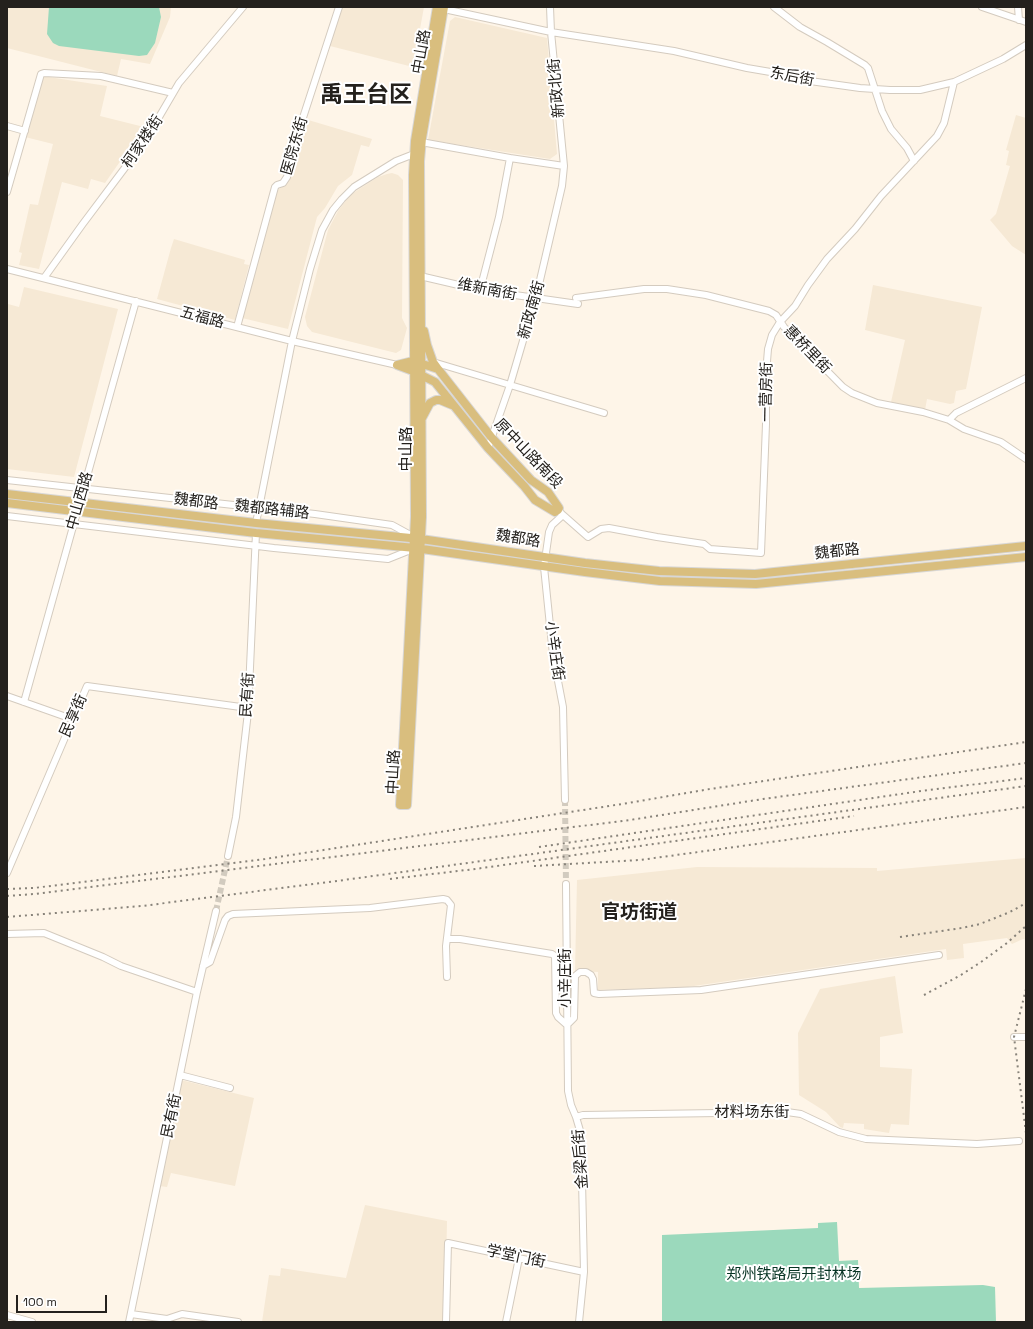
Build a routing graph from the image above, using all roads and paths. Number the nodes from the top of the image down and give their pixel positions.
1 (243, 7) edge
2 (339, 7) edge
3 (550, 7) edge
4 (774, 7) edge
5 (982, 7) edge
6 (1018, 7) edge
7 (442, 8) edge
8 (1019, 20) junction
9 (1026, 22) edge
10 (551, 32) junction
11 (1026, 45) edge
12 (954, 82) junction
13 (875, 89) junction
14 (173, 93) junction
15 (7, 126) edge
16 (25, 131) junction
17 (421, 142) junction
18 (414, 154) junction
19 (510, 158) junction
20 (914, 160) junction
21 (564, 167) junction
22 (7, 192) edge
23 (7, 269) edge
24 (420, 276) junction
25 (44, 278) junction
26 (480, 290) junction
27 (535, 299) junction
28 (136, 301) junction
29 (577, 301) joint
30 (420, 310) junction
31 (780, 322) junction
32 (237, 327) junction
33 (292, 341) junction
34 (417, 362) junction
35 (398, 365) junction
36 (436, 365) junction
37 (414, 371) junction
38 (421, 376) junction
39 (1026, 378) edge
40 (510, 384) junction
41 (452, 405) junction
42 (604, 413) dead end
43 (421, 420) junction
44 (949, 420) junction
45 (492, 438) junction
46 (488, 448) junction
47 (1026, 459) edge
48 (7, 480) edge
49 (83, 489) junction
50 (7, 494) edge
51 (80, 502) junction
52 (7, 503) edge
53 (259, 508) junction
54 (77, 511) junction
55 (560, 512) junction
56 (7, 516) edge
57 (256, 523) junction
58 (74, 524) junction
59 (256, 532) junction
60 (418, 538) junction
61 (255, 545) junction
62 (1026, 546) edge
63 (418, 549) junction
64 (545, 557) junction
65 (1026, 557) edge
66 (544, 567) junction
67 (7, 696) edge
68 (24, 702) junction
69 (248, 708) junction
70 (72, 719) junction
71 (565, 800) tunnel mouth
72 (228, 856) tunnel mouth
73 (7, 873) edge
74 (566, 884) tunnel mouth
75 (216, 911) tunnel mouth
76 (7, 934) edge
77 (447, 939) junction
78 (939, 955) dead end
79 (203, 966) junction
80 (447, 978) dead end
81 (197, 992) junction
82 (567, 1025) junction
83 (1014, 1037) dead end
84 (1026, 1037) edge
85 (180, 1075) junction
86 (230, 1088) dead end
87 (576, 1117) junction
88 (1019, 1140) dead end
89 (520, 1258) junction
90 (584, 1272) junction
91 (131, 1314) junction
92 (7, 1316) edge
93 (32, 1322) edge
94 (129, 1322) edge
95 (238, 1322) edge
96 (446, 1322) edge
97 (506, 1322) edge
98 (579, 1322) edge

1 - 14 street, 柯家楼街
2 - 32 street, 医院东街
3 - 10 street, 新政北街
4 - 13 street
5 - 8 street
6 - 8 street
7 - 10 street, 东后街
7 - 17 main road, 中山路
7 - 18 main road, 中山路
8 - 9 street
10 - 13 street, 东后街
10 - 21 street, 新政北街
11 - 12 street, 东后街
12 - 13 street, 东后街
12 - 20 street, 一营房街
13 - 20 street
14 - 16 street
14 - 25 street, 柯家楼街
15 - 16 street
16 - 22 street
17 - 19 street
17 - 24 main road, 中山路
18 - 33 street
18 - 34 main road, 中山路
19 - 21 street
19 - 26 street
20 - 31 street, 一营房街
21 - 27 street, 新政南街
23 - 25 street, 五福路
24 - 26 street, 维新南街
24 - 30 main road, 中山路
25 - 28 street, 五福路
26 - 27 street, 维新南街
27 - 29 street, 维新南街
27 - 40 street, 新政南街
28 - 32 street, 五福路
28 - 49 street, 中山西路
29 - 31 street, 惠桥里街
30 - 34 main road, 中山路
30 - 36 main road
31 - 44 street, 惠桥里街
31 - 55 street, 一营房街
32 - 33 street, 五福路
33 - 35 street, 五福路
33 - 53 street
34 - 35 main road
34 - 36 main road
34 - 37 main road, 中山路
34 - 38 main road, 中山路
35 - 37 main road, 原中山路南段
36 - 40 street
36 - 45 main road, 原中山路南段
37 - 38 main road, 原中山路南段
37 - 60 main road, 中山路
38 - 41 main road, 原中山路南段
38 - 43 main road, 中山路
39 - 44 street
40 - 42 street
40 - 45 street, 新政南街
41 - 43 main road
41 - 46 main road, 原中山路南段
43 - 60 main road, 中山路
44 - 47 street, 惠桥里街
45 - 46 street, 新政南街
45 - 55 main road, 原中山路南段
46 - 55 main road, 原中山路南段
48 - 49 street, 魏都路辅路
49 - 51 street, 中山西路
49 - 53 street, 魏都路辅路
50 - 51 main road, 魏都路
51 - 54 street, 中山西路
51 - 57 main road, 魏都路
52 - 54 main road, 魏都路
53 - 57 street
53 - 60 street, 魏都路辅路
54 - 58 street, 中山西路
54 - 59 main road, 魏都路
55 - 64 street, 小辛庄街
56 - 58 street
57 - 60 main road, 魏都路
58 - 61 street
58 - 68 street, 中山西路
59 - 61 street, 民有街
59 - 63 main road, 魏都路
60 - 63 main road, 中山路
60 - 64 main road, 魏都路
61 - 63 street
61 - 69 street, 民有街
62 - 64 main road, 魏都路
63 - 63 main road, 中山路
63 - 66 main road, 魏都路
64 - 66 street, 小辛庄街
65 - 66 main road, 魏都路
66 - 71 street, 小辛庄街
67 - 68 street
68 - 70 street
69 - 70 street, 民享街
69 - 72 street, 民有街
70 - 73 street, 民享街
74 - 82 street, 小辛庄街
75 - 79 street, 民有街
76 - 81 street
77 - 79 street
77 - 80 street
77 - 82 street
78 - 82 street
79 - 81 street, 民有街
81 - 85 street, 民有街
82 - 87 street, 金梁后街
83 - 84 street
85 - 86 street
85 - 91 street, 民有街
87 - 88 street, 材料场东街
87 - 90 street, 金梁后街
89 - 90 street, 学堂门街
89 - 96 street, 学堂门街
89 - 97 street
90 - 98 street, 金梁后街
91 - 94 street, 民有街
91 - 95 street
92 - 93 street

